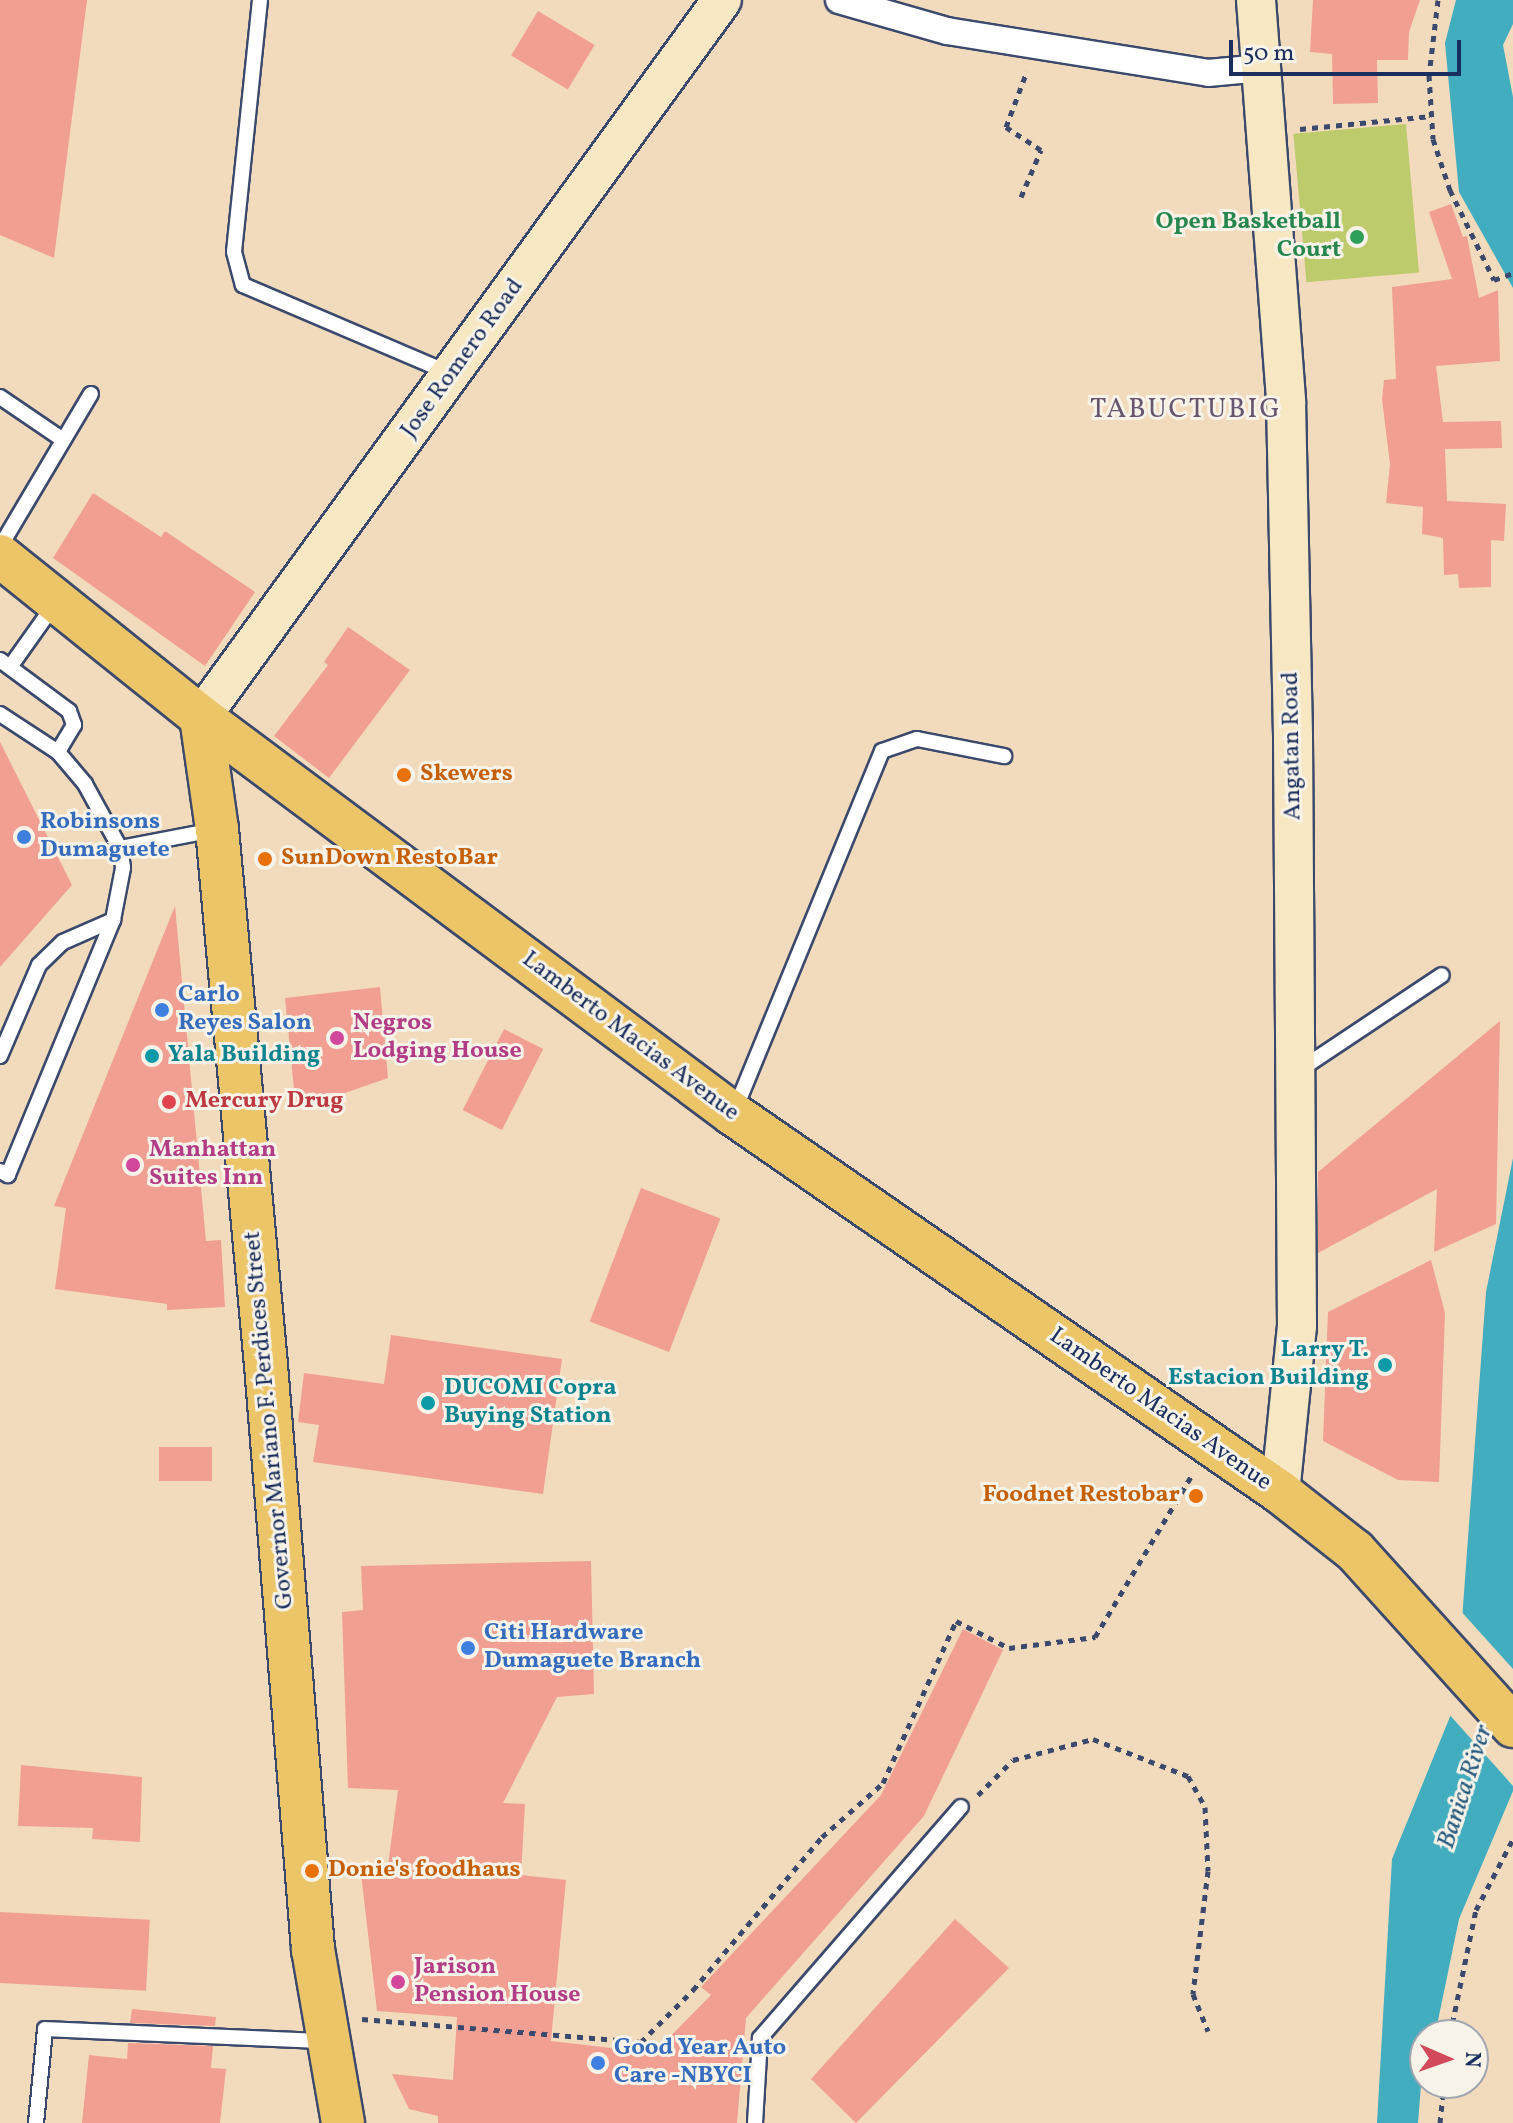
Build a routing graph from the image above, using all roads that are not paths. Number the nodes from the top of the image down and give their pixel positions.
1 (260, 0) edge
2 (722, 0) edge
3 (839, 0) edge
4 (1256, 0) edge
5 (1262, 68) junction
6 (452, 374) junction
7 (91, 394) dead end
8 (0, 397) edge
9 (63, 440) junction
10 (0, 547) edge
11 (0, 556) edge
12 (59, 598) junction
13 (5, 664) edge
14 (0, 714) edge
15 (201, 717) junction
16 (58, 752) junction
17 (1004, 756) dead end
18 (217, 829) junction
19 (120, 848) junction
20 (113, 920) junction
21 (1442, 975) dead end
22 (0, 1056) edge
23 (1297, 1071) junction
24 (733, 1114) junction
25 (0, 1171) edge
26 (1280, 1492) junction
27 (1513, 1726) edge
28 (961, 1807) road end
29 (327, 2029) junction
30 (36, 2123) edge
31 (343, 2123) edge
32 (755, 2123) edge

1 - 6 lane
2 - 6 main road, Jose Romero Road
3 - 5 street
4 - 5 main road, Angatan Road
5 - 23 main road, Angatan Road
6 - 15 main road, Jose Romero Road
7 - 9 lane
8 - 9 lane
9 - 10 lane
11 - 12 main road, Lamberto Macias Avenue
12 - 13 lane
12 - 15 main road, Lamberto Macias Avenue
13 - 16 lane
14 - 16 lane
15 - 18 main road, Governor Mariano F. Perdices Street
15 - 24 main road, Lamberto Macias Avenue
16 - 19 lane
17 - 24 lane
18 - 19 lane
18 - 29 main road, Governor Mariano F. Perdices Street
19 - 20 lane
20 - 22 lane
20 - 25 lane
21 - 23 lane
23 - 26 main road, Angatan Road
24 - 26 main road, Lamberto Macias Avenue
26 - 27 main road, Lamberto Macias Avenue
28 - 32 lane
29 - 30 lane
29 - 31 main road, Governor Mariano F. Perdices Street

